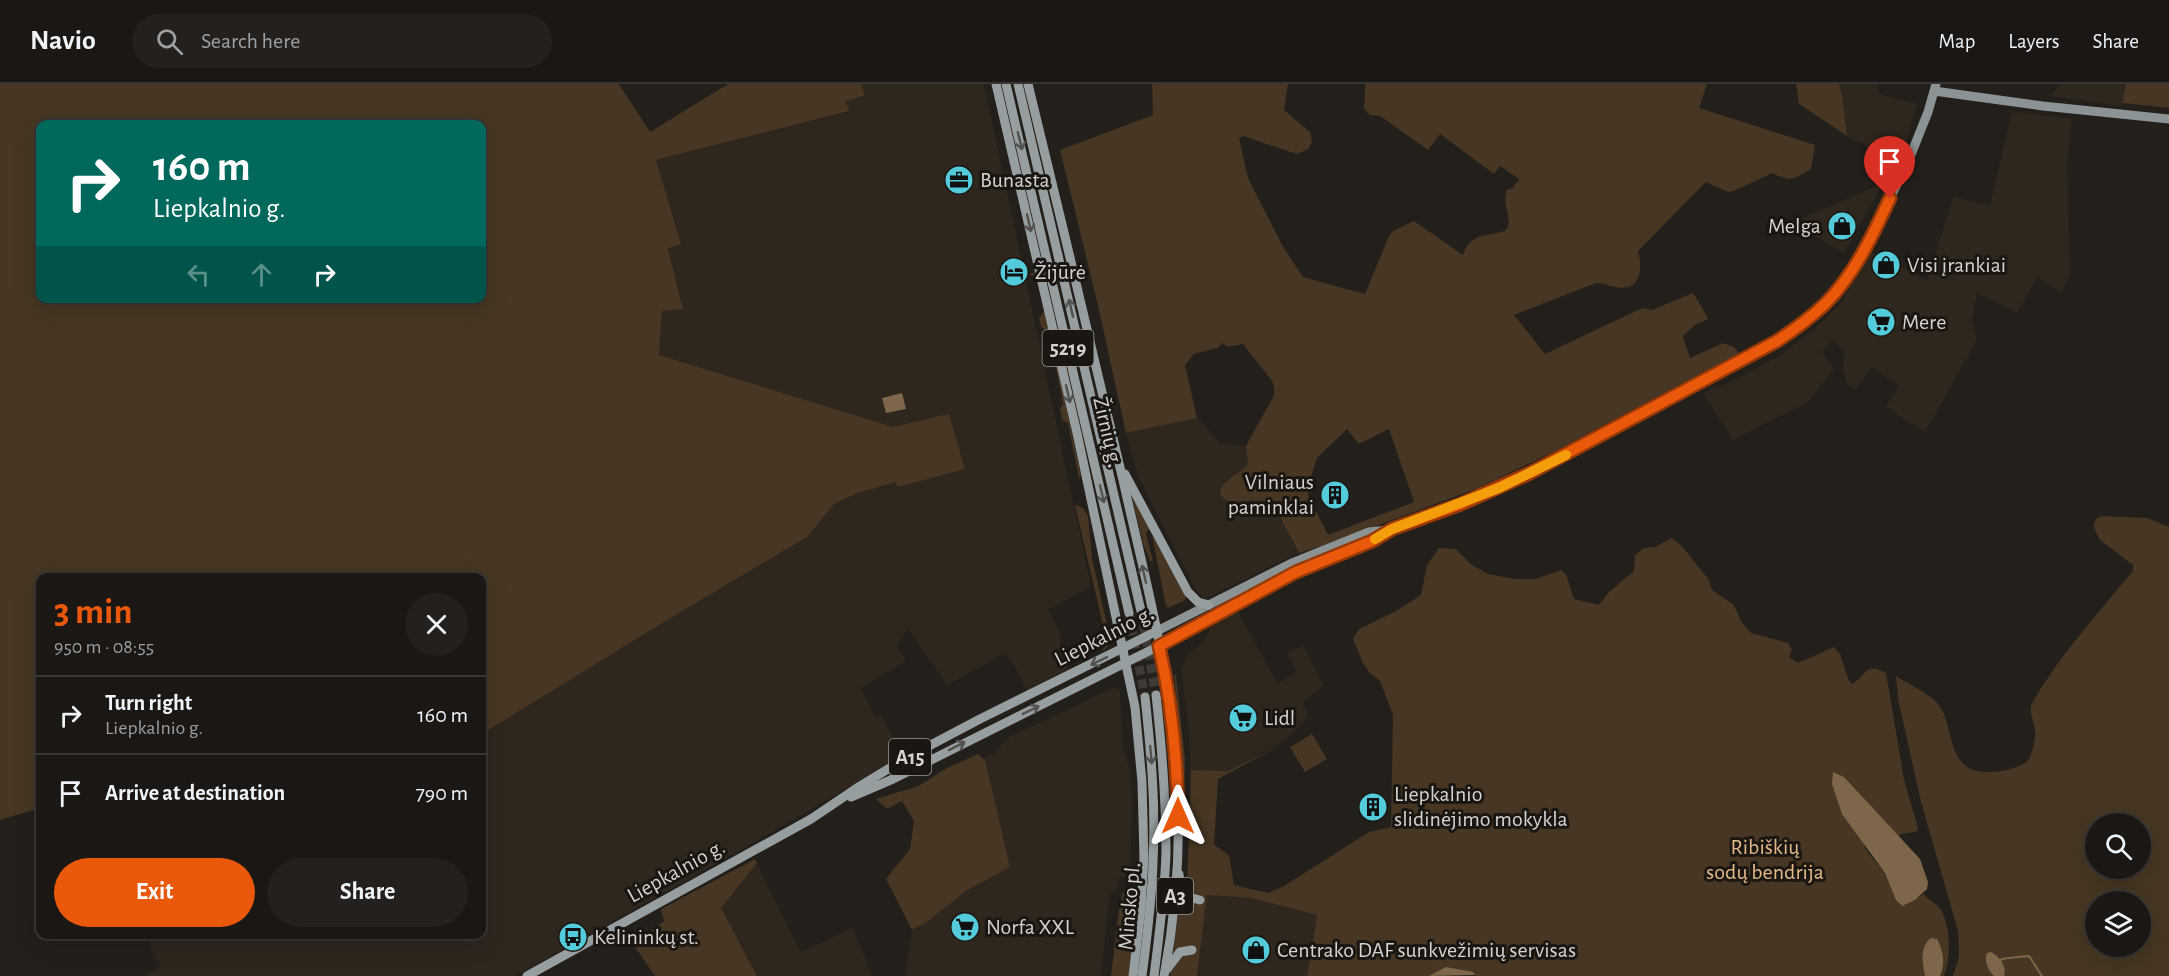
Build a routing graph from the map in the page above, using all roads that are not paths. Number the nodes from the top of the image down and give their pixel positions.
1 (996, 84) edge
2 (1006, 84) edge
3 (1018, 84) edge
4 (1028, 84) edge
5 (1935, 87) edge
6 (2169, 119) edge
7 (1119, 462) junction
8 (1392, 529) junction
9 (1209, 605) junction
10 (1141, 611) tunnel mouth
11 (1129, 613) tunnel mouth
12 (1156, 631) junction
13 (1159, 646) junction
14 (1123, 648) junction
15 (1127, 664) junction
16 (1156, 695) tunnel mouth
17 (1145, 697) tunnel mouth
18 (843, 799) junction
19 (1177, 867) junction
20 (1200, 900) dead end
21 (1192, 950) dead end
22 (1164, 975) edge
23 (527, 976) edge
24 (1133, 976) edge
25 (1142, 976) edge
26 (1154, 976) edge

1 -> 14 highway, 5219
2 -> 11 highway, Žirnių g. / 5219
10 -> 3 highway, Žirnių g. / 5219
4 - 7 highway, 5219
5 - 6 main road
5 - 8 main road, Liepkalnio g.
7 - 9 highway
12 -> 7 highway, 5219
8 - 9 main road, Liepkalnio g.
8 - 13 main road, Liepkalnio g.
9 - 12 main road, Liepkalnio g.
12 - 13 highway, A3
12 - 14 highway, Liepkalnio g. / A15
13 - 15 highway, Liepkalnio g. / A15
13 - 19 highway, A3
14 - 15 highway, A3
14 -> 18 highway, Liepkalnio g. / A15
18 -> 15 highway, Liepkalnio g. / A15
15 - 24 highway, A3
16 - 26 highway, Minsko pl. / A3
17 -> 25 highway, Minsko pl. / A3
18 - 23 highway, Liepkalnio g. / A15
19 - 20 highway
19 - 22 highway, A3
21 - 22 highway

